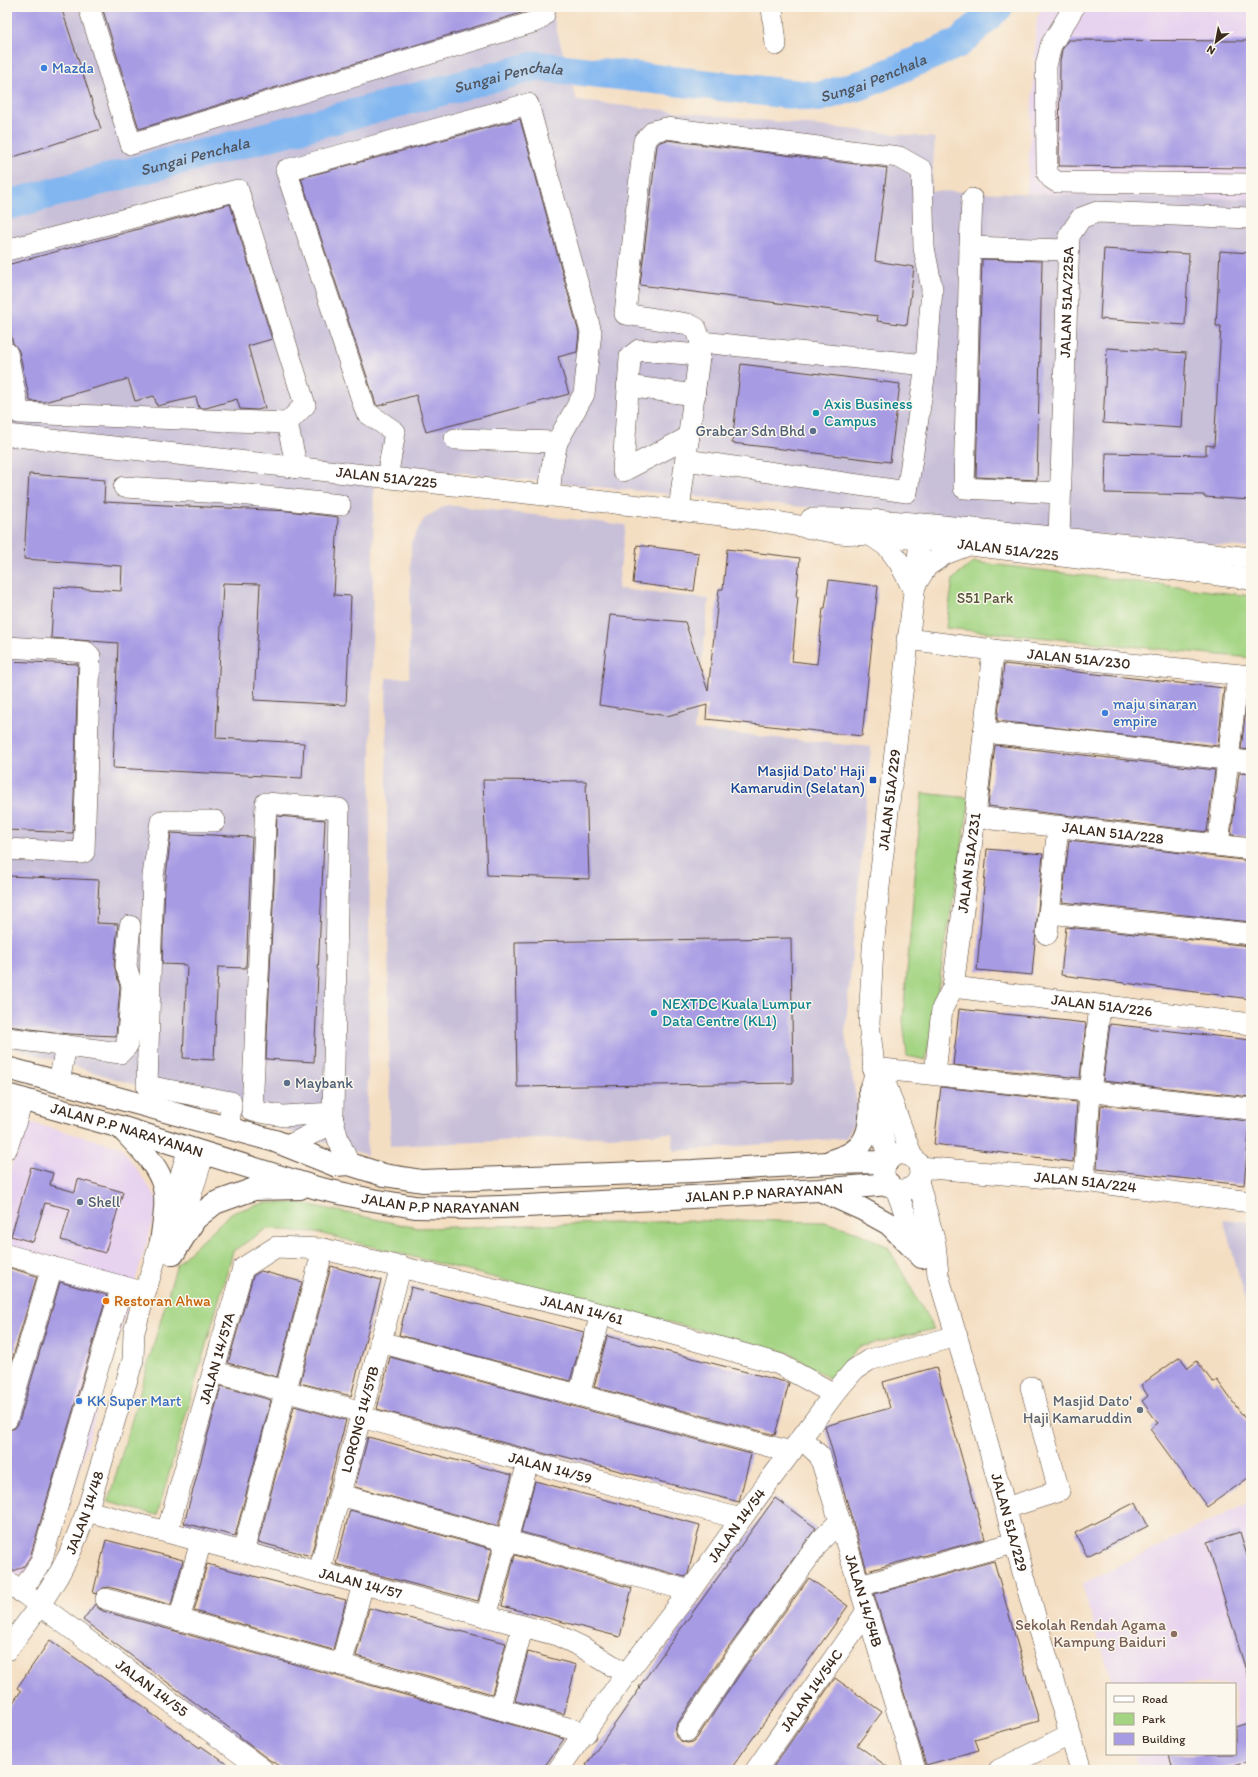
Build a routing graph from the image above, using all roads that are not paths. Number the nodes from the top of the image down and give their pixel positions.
1 (89, 7) edge
2 (545, 7) edge
3 (772, 7) edge
4 (1074, 7) edge
5 (776, 45) dead end
6 (1251, 184) edge
7 (972, 199) dead end
8 (1251, 218) edge
9 (970, 247) junction
10 (7, 250) edge
11 (1067, 250) junction
12 (701, 349) junction
13 (7, 353) edge
14 (926, 365) junction
15 (627, 386) junction
16 (695, 395) junction
17 (286, 423) junction
18 (7, 435) edge
19 (689, 437) junction
20 (455, 439) dead end
21 (557, 442) junction
22 (686, 460) junction
23 (242, 462) junction
24 (297, 468) junction
25 (387, 478) junction
26 (124, 487) dead end
27 (1060, 493) junction
28 (239, 494) junction
29 (549, 496) junction
30 (340, 505) dead end
31 (679, 510) junction
32 (766, 520) junction
33 (920, 532) junction
34 (872, 536) junction
35 (1059, 537) junction
36 (967, 546) junction
37 (1251, 558) edge
38 (1251, 579) edge
39 (913, 589) junction
40 (907, 639) junction
41 (7, 647) edge
42 (993, 650) junction
43 (1244, 675) edge
44 (984, 732) junction
45 (1228, 759) junction
46 (1251, 762) edge
47 (975, 817) junction
48 (215, 821) dead end
49 (1058, 826) junction
50 (1218, 845) junction
51 (7, 849) edge
52 (1251, 849) edge
53 (1049, 913) junction
54 (130, 926) dead end
55 (1047, 934) dead end
56 (1251, 934) edge
57 (953, 987) junction
58 (1100, 1006) junction
59 (1251, 1024) edge
60 (7, 1038) edge
61 (66, 1046) junction
62 (7, 1068) edge
63 (935, 1074) junction
64 (873, 1078) junction
65 (59, 1082) junction
66 (1090, 1092) junction
67 (15, 1097) edge
68 (136, 1103) junction
69 (1251, 1109) edge
70 (332, 1115) junction
71 (120, 1127) junction
72 (229, 1129) junction
73 (198, 1145) junction
74 (288, 1146) junction
75 (7, 1148) edge
76 (888, 1161) junction
77 (827, 1163) junction
78 (342, 1164) junction
79 (916, 1168) junction
80 (1084, 1181) junction
81 (892, 1187) junction
82 (318, 1188) junction
83 (819, 1190) junction
84 (1251, 1202) edge
85 (167, 1248) junction
86 (323, 1249) junction
87 (7, 1255) edge
88 (922, 1257) junction
89 (401, 1266) junction
90 (52, 1267) junction
91 (938, 1275) junction
92 (122, 1286) junction
93 (145, 1293) junction
94 (601, 1314) junction
95 (957, 1336) junction
96 (380, 1342) junction
97 (132, 1360) junction
98 (214, 1372) junction
99 (1031, 1388) dead end
100 (286, 1391) junction
101 (834, 1394) junction
102 (579, 1395) junction
103 (361, 1414) junction
104 (7, 1419) edge
105 (796, 1445) junction
106 (528, 1462) junction
107 (340, 1495) junction
108 (1006, 1508) junction
109 (87, 1510) junction
110 (741, 1519) junction
111 (840, 1521) junction
112 (167, 1532) junction
113 (201, 1541) junction
114 (507, 1541) junction
115 (1014, 1543) junction
116 (243, 1552) junction
117 (319, 1572) junction
118 (363, 1584) junction
119 (14, 1586) edge
120 (860, 1586) junction
121 (690, 1591) junction
122 (106, 1600) dead end
123 (40, 1605) junction
124 (867, 1611) junction
125 (486, 1617) junction
126 (179, 1620) junction
127 (523, 1626) junction
128 (7, 1650) edge
129 (341, 1665) junction
130 (626, 1674) junction
131 (500, 1709) junction
132 (687, 1731) dead end
133 (586, 1733) junction
134 (1069, 1735) junction
135 (263, 1770) edge
136 (558, 1770) edge
137 (756, 1770) edge
138 (915, 1770) edge
139 (999, 1770) edge
140 (1081, 1770) edge

1 - 2 street
3 - 5 street
4 - 6 street
7 - 9 street
8 - 11 street, JALAN 51A/225A
9 - 11 street
9 - 27 street
10 - 17 street
11 - 27 street, JALAN 51A/225A
12 - 14 street
12 - 14 street
12 - 15 street
12 - 16 street
13 - 17 street
14 - 22 street
15 - 16 street
15 - 19 street
16 - 19 street
17 - 24 street
18 - 23 street, JALAN 51A/225
19 - 22 street
20 - 21 street
21 - 25 street
21 - 29 street
22 - 31 street
23 - 24 street, JALAN 51A/225
23 - 28 street
24 - 25 street, JALAN 51A/225
25 - 29 street, JALAN 51A/225
26 - 28 street
27 - 35 street, JALAN 51A/225A
28 - 30 street
29 - 31 street, JALAN 51A/225
31 - 32 street, JALAN 51A/225
32 - 33 street, JALAN 51A/225
32 - 34 street, JALAN 51A/225
33 - 34 street, JALAN 51A/225
33 - 35 street, JALAN 51A/225
33 - 36 street, JALAN 51A/225
33 - 39 street, JALAN 51A/229
34 - 39 street
35 - 37 street, JALAN 51A/225
36 - 38 street, JALAN 51A/225
36 - 39 street
39 - 40 street, JALAN 51A/229
40 - 42 street, JALAN 51A/230
40 - 64 street, JALAN 51A/229
41 - 51 street
42 - 43 street, JALAN 51A/230
42 - 44 street, JALAN 51A/231
43 - 45 street
44 - 45 street
44 - 47 street, JALAN 51A/231
45 - 46 street
45 - 50 street
47 - 49 street, JALAN 51A/228
47 - 57 street, JALAN 51A/231
48 - 72 street
49 - 50 street, JALAN 51A/228
49 - 53 street
50 - 52 street, JALAN 51A/228
53 - 55 street
53 - 56 street
54 - 61 street
57 - 58 street, JALAN 51A/226
57 - 63 street, JALAN 51A/231
58 - 59 street, JALAN 51A/226
58 - 66 street
60 - 61 street
61 - 65 street
62 - 65 main road, JALAN P.P NARAYANAN
63 - 64 street
63 - 66 street
64 - 76 street, JALAN 51A/229
64 - 77 main road
64 - 79 street, JALAN 51A/229
65 - 68 main road, JALAN P.P NARAYANAN
66 - 69 street
66 - 80 street
67 - 71 main road, JALAN P.P NARAYANAN
67 - 75 street
68 - 72 main road, JALAN P.P NARAYANAN
68 - 73 main road
70 - 70 street
70 - 74 street
70 - 78 street
71 - 73 main road, JALAN P.P NARAYANAN
71 - 85 main road
72 - 74 main road, JALAN P.P NARAYANAN
73 - 78 main road
73 - 82 main road, JALAN P.P NARAYANAN
73 - 85 street, JALAN 14/48
74 - 78 main road, JALAN P.P NARAYANAN
76 - 77 main road, JALAN P.P NARAYANAN
76 - 79 street
76 - 81 street
77 - 78 main road, JALAN P.P NARAYANAN
79 - 80 street, JALAN 51A/224
79 - 81 street
79 - 91 street, JALAN 51A/229
80 - 84 street, JALAN 51A/224
81 - 83 main road, JALAN P.P NARAYANAN
81 - 88 street, JALAN 51A/229
82 - 83 main road, JALAN P.P NARAYANAN
82 - 85 main road
83 - 88 main road
85 - 93 street, JALAN 14/48
85 - 97 street, JALAN 14/48
86 - 89 street, JALAN 14/61
86 - 98 street, JALAN 14/57A
86 - 100 street
87 - 90 street
88 - 91 street, JALAN 51A/229
89 - 94 street, JALAN 14/61
89 - 96 street, LORONG 14/57B
90 - 92 street
90 - 104 street
91 - 95 street, JALAN 51A/229
92 - 93 street
92 - 119 street
93 - 97 street, JALAN 14/48
94 - 101 street, JALAN 14/61
94 - 102 street
95 - 101 street, JALAN 14/54
95 - 108 street, JALAN 51A/229
96 - 102 street
96 - 103 street, LORONG 14/57B
97 - 109 street, JALAN 14/48
98 - 100 street, JALAN 14/59
98 - 112 street, JALAN 14/57A
99 - 108 street
100 - 103 street, JALAN 14/59
100 - 116 street
101 - 105 street, JALAN 14/54
102 - 105 street
103 - 106 street, JALAN 14/59
103 - 107 street, LORONG 14/57B
105 - 110 street, JALAN 14/54
105 - 111 street, JALAN 14/54B
106 - 110 street, JALAN 14/59
106 - 114 street
107 - 114 street
107 - 117 street, LORONG 14/57B
108 - 115 street, JALAN 51A/229
109 - 112 street, JALAN 14/57
109 - 123 street, JALAN 14/48
110 - 121 street, JALAN 14/54
111 - 120 street, JALAN 14/54B
111 - 132 street
112 - 113 street, JALAN 14/57
113 - 116 street, JALAN 14/57
113 - 126 street
114 - 121 street
114 - 125 street
115 - 120 street
115 - 134 street, JALAN 51A/229
116 - 117 street, JALAN 14/57
117 - 118 street, JALAN 14/57
118 - 125 street, JALAN 14/57
118 - 129 street
119 - 123 street, JALAN 14/55
120 - 124 street, JALAN 14/54B
121 - 130 street, JALAN 14/54
122 - 126 street
123 - 128 street, JALAN 14/48
123 - 135 street, JALAN 14/55
124 - 137 street, JALAN 14/54C
124 - 138 street, JALAN 14/54B
125 - 127 street, JALAN 14/57
126 - 129 street
127 - 130 street, JALAN 14/57
127 - 131 street
129 - 131 street
130 - 133 street, JALAN 14/54
131 - 133 street
133 - 136 street, JALAN 14/54
134 - 139 street
134 - 140 street, JALAN 51A/229

